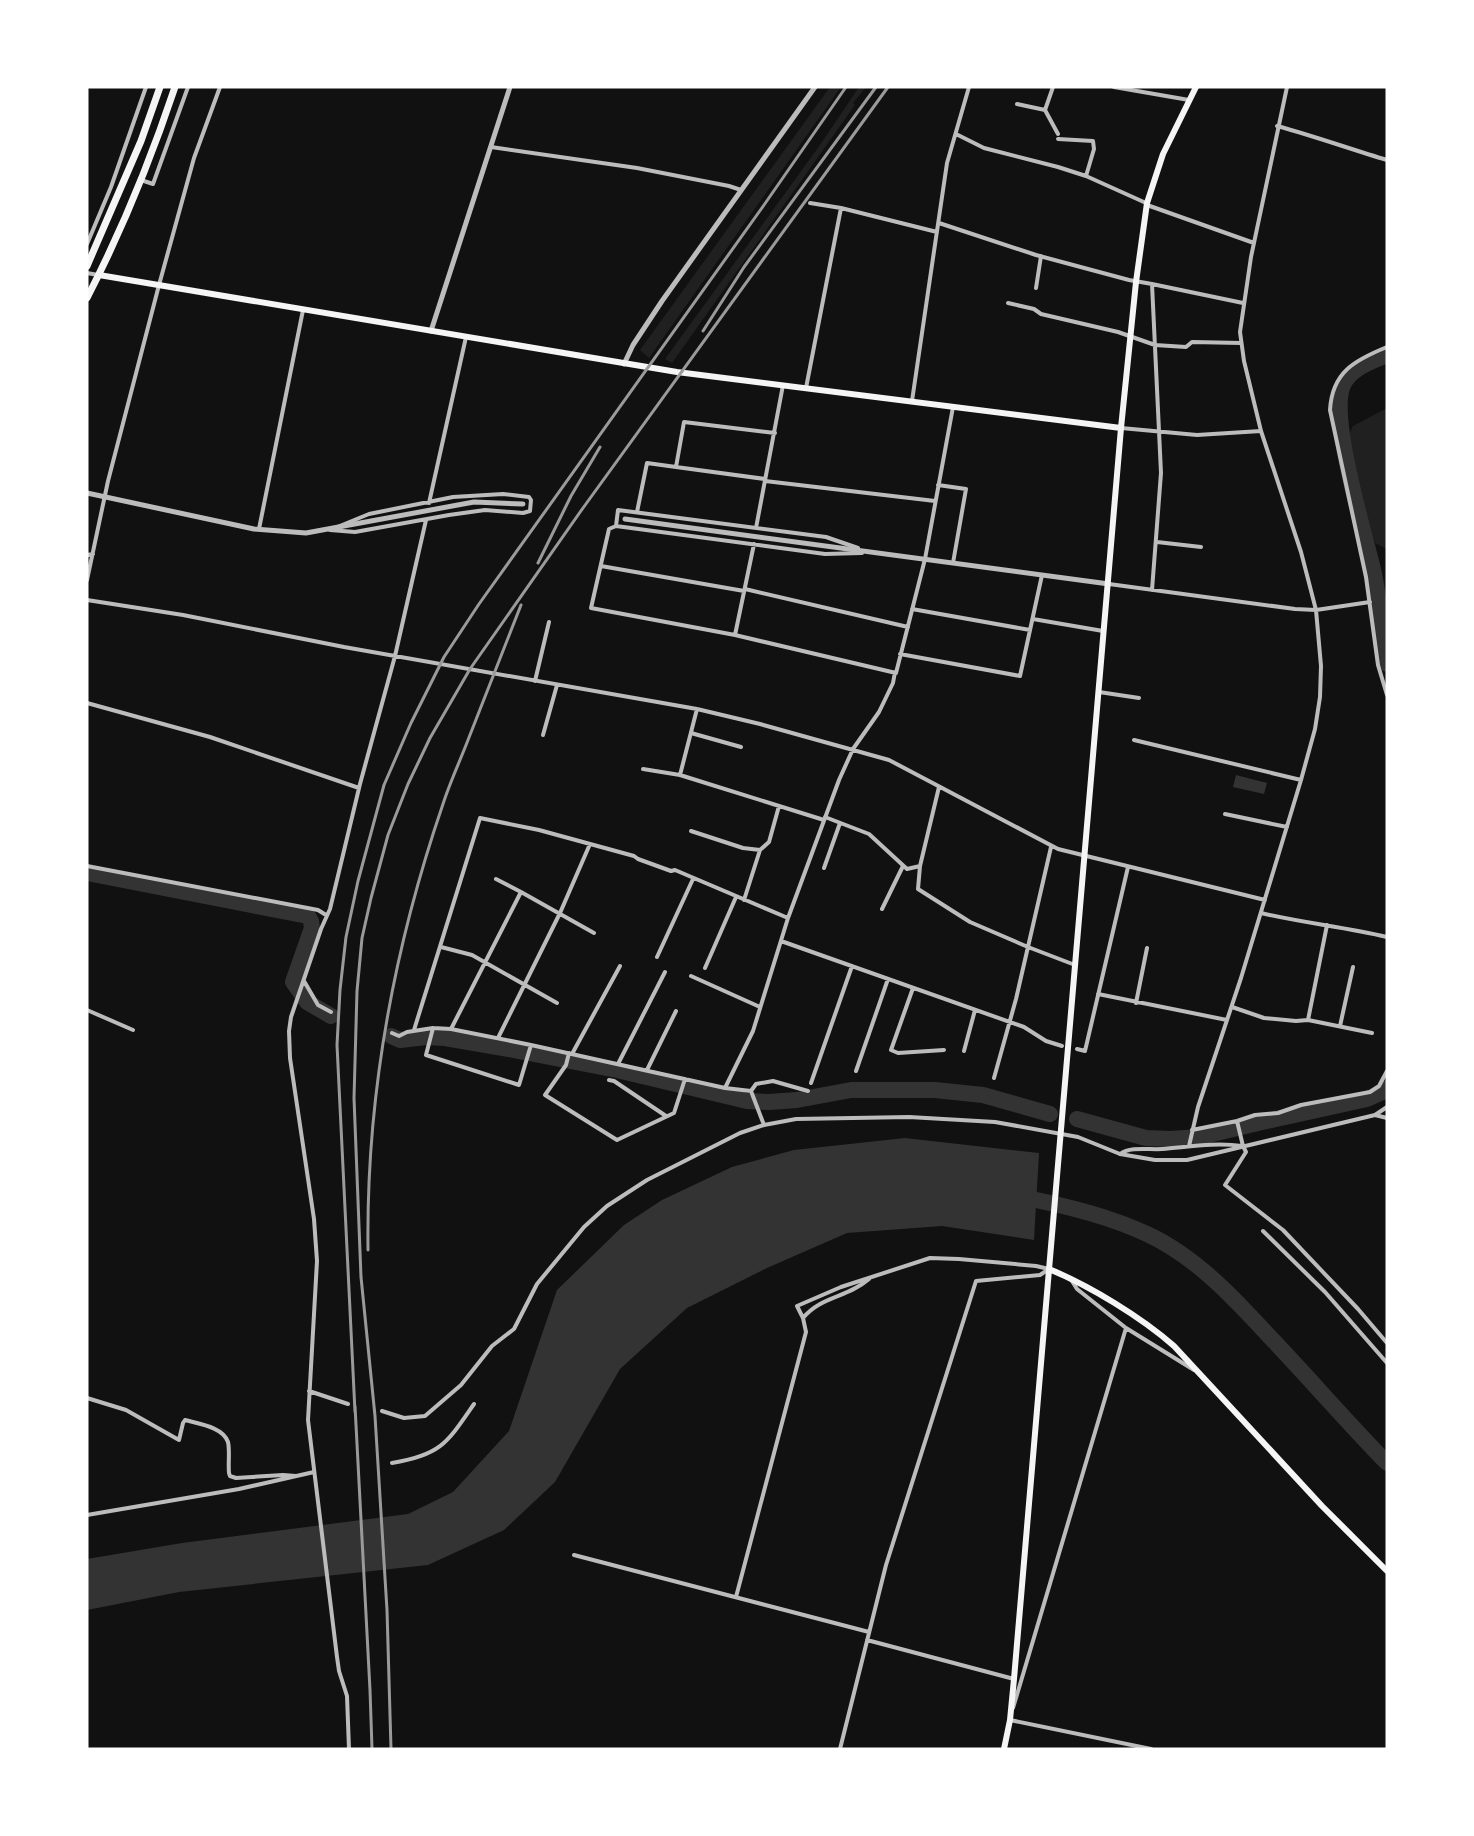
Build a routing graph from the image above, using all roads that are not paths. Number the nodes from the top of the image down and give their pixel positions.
1 (146, 87) edge
2 (160, 87) edge
3 (175, 87) edge
4 (188, 87) edge
5 (220, 87) edge
6 (510, 87) edge
7 (815, 87) edge
8 (969, 87) edge
9 (1053, 87) edge
10 (1114, 87) edge
11 (1196, 87) edge
12 (1287, 87) edge
13 (1190, 100) junction
14 (1017, 104) dead end
15 (1045, 110) junction
16 (1277, 126) junction
17 (956, 134) junction
18 (491, 147) junction
19 (1387, 160) edge
20 (1086, 176) junction
21 (141, 180) junction
22 (742, 190) junction
23 (810, 203) dead end
24 (1147, 204) junction
25 (841, 208) junction
26 (939, 223) junction
27 (937, 232) junction
28 (1254, 243) junction
29 (87, 244) edge
30 (1041, 256) junction
31 (87, 266) edge
32 (87, 273) edge
33 (99, 275) junction
34 (1136, 282) junction
35 (1152, 284) junction
36 (159, 285) junction
37 (1036, 288) dead end
38 (87, 298) edge
39 (1008, 303) dead end
40 (1243, 303) junction
41 (303, 309) junction
42 (431, 331) junction
43 (1130, 336) junction
44 (466, 337) junction
45 (1241, 343) junction
46 (1155, 345) junction
47 (1387, 347) edge
48 (624, 364) junction
49 (783, 385) junction
50 (806, 388) junction
51 (911, 402) junction
52 (953, 407) junction
53 (1122, 428) junction
54 (1261, 431) junction
55 (1160, 432) junction
56 (775, 434) junction
57 (676, 467) junction
58 (765, 480) junction
59 (938, 485) junction
60 (87, 493) edge
61 (105, 497) junction
62 (935, 501) junction
63 (429, 503) junction
64 (523, 504) dead end
65 (637, 512) junction
66 (625, 519) dead end
67 (426, 520) junction
68 (616, 525) junction
69 (756, 528) junction
70 (259, 530) junction
71 (330, 530) junction
72 (1157, 542) junction
73 (754, 544) junction
74 (1201, 547) dead end
75 (869, 553) junction
76 (93, 554) junction
77 (87, 555) edge
78 (925, 559) junction
79 (953, 563) junction
80 (601, 566) junction
81 (1042, 575) junction
82 (87, 580) edge
83 (1109, 584) junction
84 (745, 590) junction
85 (1152, 590) junction
86 (87, 600) edge
87 (1370, 603) junction
88 (912, 609) junction
89 (1316, 610) junction
90 (1033, 619) junction
91 (549, 622) dead end
92 (908, 627) junction
93 (1030, 630) junction
94 (1105, 632) junction
95 (735, 635) junction
96 (900, 654) junction
97 (395, 656) junction
98 (895, 672) junction
99 (535, 681) junction
100 (557, 685) junction
101 (1099, 692) junction
102 (1387, 695) edge
103 (1139, 698) dead end
104 (87, 703) edge
105 (697, 709) junction
106 (691, 733) junction
107 (543, 735) dead end
108 (1134, 740) dead end
109 (741, 747) dead end
110 (853, 749) junction
111 (643, 769) dead end
112 (680, 775) junction
113 (1301, 780) junction
114 (939, 787) junction
115 (360, 788) junction
116 (779, 806) junction
117 (1225, 814) dead end
118 (824, 819) junction
119 (840, 823) junction
120 (1287, 827) junction
121 (691, 831) dead end
122 (590, 844) junction
123 (1051, 846) junction
124 (760, 850) junction
125 (1085, 855) junction
126 (87, 866) edge
127 (903, 866) junction
128 (920, 866) junction
129 (1128, 867) junction
130 (824, 868) dead end
131 (496, 879) dead end
132 (693, 879) junction
133 (521, 892) junction
134 (736, 897) junction
135 (744, 900) junction
136 (1265, 900) junction
137 (882, 909) dead end
138 (560, 913) junction
139 (1261, 913) junction
140 (326, 915) junction
141 (788, 918) junction
142 (1327, 925) junction
143 (594, 933) dead end
144 (1387, 937) edge
145 (781, 941) junction
146 (441, 947) junction
147 (1028, 947) junction
148 (1147, 948) dead end
149 (657, 957) dead end
150 (485, 962) junction
151 (1076, 965) junction
152 (620, 966) dead end
153 (852, 966) junction
154 (1353, 968) dead end
155 (705, 969) dead end
156 (665, 972) dead end
157 (691, 976) dead end
158 (888, 979) junction
159 (304, 980) junction
160 (525, 984) junction
161 (913, 988) junction
162 (1098, 994) junction
163 (557, 1003) dead end
164 (1136, 1003) junction
165 (760, 1007) junction
166 (1232, 1007) junction
167 (87, 1010) edge
168 (975, 1010) junction
169 (676, 1011) dead end
170 (331, 1012) dead end
171 (1227, 1020) junction
172 (1308, 1020) junction
173 (1010, 1023) junction
174 (1340, 1026) junction
175 (433, 1028) junction
176 (451, 1029) junction
177 (134, 1030) dead end
178 (414, 1030) junction
179 (392, 1033) dead end
180 (1372, 1033) dead end
181 (498, 1038) junction
182 (1062, 1046) dead end
183 (530, 1047) junction
184 (1077, 1049) dead end
185 (944, 1050) dead end
186 (964, 1051) dead end
187 (570, 1055) junction
188 (618, 1064) junction
189 (647, 1070) junction
190 (856, 1071) dead end
191 (1387, 1071) edge
192 (994, 1078) dead end
193 (609, 1080) dead end
194 (684, 1081) junction
195 (811, 1083) dead end
196 (725, 1088) junction
197 (751, 1091) junction
198 (808, 1091) dead end
199 (1387, 1107) edge
200 (1375, 1115) junction
201 (667, 1116) junction
202 (1387, 1118) edge
203 (1237, 1122) junction
204 (764, 1125) junction
205 (1192, 1131) junction
206 (1060, 1133) junction
207 (1189, 1144) junction
208 (1243, 1146) junction
209 (1120, 1154) junction
210 (1263, 1231) dead end
211 (1049, 1269) junction
212 (1070, 1277) junction
213 (869, 1279) junction
214 (803, 1318) junction
215 (1126, 1328) junction
216 (1387, 1343) edge
217 (1387, 1363) edge
218 (1202, 1375) junction
219 (309, 1391) junction
220 (87, 1398) edge
221 (348, 1404) dead end
222 (474, 1404) dead end
223 (382, 1411) dead end
224 (392, 1463) dead end
225 (314, 1472) junction
226 (296, 1476) junction
227 (87, 1515) edge
228 (574, 1555) dead end
229 (1387, 1571) edge
230 (736, 1597) junction
231 (869, 1632) junction
232 (867, 1640) junction
233 (1014, 1679) junction
234 (1010, 1720) junction
235 (349, 1749) edge
236 (840, 1749) edge
237 (1004, 1749) edge
238 (1151, 1749) edge

1 - 29 street
2 - 31 highway
3 - 21 highway
4 - 21 street
5 - 36 street
6 - 18 street
7 - 22 street
8 - 17 street
9 - 15 street
10 - 13 street
11 - 13 main road
12 - 16 street
13 - 24 main road
14 - 15 street
15 - 20 street
16 - 19 street
16 - 28 street
17 - 20 street
17 - 26 street
18 - 22 street
18 - 42 street
20 - 24 street
21 - 33 highway
22 - 48 street
23 - 25 street
24 - 28 street
24 - 34 main road
25 - 27 street
25 - 50 street
26 - 27 street
26 - 30 street
27 - 51 street
28 - 40 street
30 - 34 street
30 - 37 street
32 - 33 street
33 - 36 main road
33 - 38 highway
34 - 35 street
34 - 43 main road
35 - 40 street
35 - 46 street
36 - 41 main road
36 - 61 street
39 - 43 street
40 - 45 street
41 - 42 main road
41 - 70 street
42 - 44 main road
43 - 46 street
43 - 53 main road
44 - 48 main road
44 - 63 street
45 - 46 street
45 - 54 street
46 - 55 street
47 - 87 street
48 - 49 main road
49 - 50 main road
49 - 56 street
50 - 51 main road
51 - 52 main road
52 - 53 main road
52 - 59 street
53 - 55 street
53 - 83 main road
54 - 55 street
54 - 89 street
55 - 72 street
56 - 57 street
56 - 58 street
57 - 58 street
57 - 65 street
58 - 62 street
58 - 69 street
59 - 62 street
59 - 79 street
60 - 61 street
61 - 70 street
61 - 76 street
62 - 78 street
63 - 67 street
63 - 71 street
64 - 71 street
65 - 68 street
65 - 69 street
66 - 75 street
67 - 71 street
67 - 97 street
68 - 73 street
68 - 80 street
69 - 75 street
70 - 71 street
72 - 74 street
72 - 85 street
73 - 75 street
73 - 84 street
75 - 78 street
76 - 77 street
76 - 82 street
78 - 79 street
78 - 88 street
79 - 81 street
80 - 84 street
80 - 95 street
81 - 83 street
81 - 90 street
83 - 85 street
83 - 94 main road
84 - 92 street
84 - 95 street
85 - 89 street
86 - 97 street
87 - 89 street
87 - 102 street
88 - 92 street
88 - 93 street
89 - 113 street
90 - 93 street
90 - 94 street
91 - 99 street
92 - 96 street
93 - 96 street
94 - 101 main road
95 - 98 street
96 - 98 street
97 - 99 street
97 - 115 street
98 - 110 street
99 - 100 street
100 - 105 street
100 - 107 street
101 - 103 street
101 - 125 main road
104 - 115 street
105 - 106 street
105 - 110 street
106 - 109 street
106 - 112 street
108 - 113 street
110 - 114 street
110 - 118 street
111 - 112 street
112 - 116 street
113 - 120 street
114 - 123 street
114 - 128 street
115 - 140 street
116 - 118 street
116 - 124 street
117 - 120 street
118 - 119 street
118 - 141 street
119 - 127 street
119 - 130 street
120 - 136 street
121 - 124 street
122 - 132 street
122 - 138 street
122 - 146 street
123 - 125 street
123 - 147 street
124 - 135 street
125 - 129 street
125 - 151 main road
126 - 140 street
127 - 128 street
127 - 137 street
128 - 147 street
129 - 136 street
129 - 162 street
131 - 133 street
132 - 134 street
132 - 149 street
133 - 138 street
133 - 150 street
134 - 135 street
134 - 155 street
135 - 141 street
136 - 139 street
138 - 143 street
138 - 160 street
139 - 142 street
139 - 166 street
140 - 159 street
141 - 145 street
142 - 144 street
142 - 172 street
145 - 153 street
145 - 165 street
146 - 150 street
146 - 178 street
147 - 151 street
147 - 173 street
148 - 164 street
150 - 160 street
150 - 176 street
151 - 206 main road
152 - 187 street
153 - 158 street
153 - 195 street
154 - 174 street
156 - 188 street
157 - 165 street
158 - 161 street
158 - 190 street
159 - 170 street
159 - 219 street
160 - 163 street
160 - 181 street
161 - 168 street
161 - 185 street
162 - 164 street
162 - 184 street
164 - 171 street
165 - 196 street
166 - 171 street
166 - 172 street
167 - 177 street
168 - 173 street
168 - 186 street
169 - 189 street
171 - 205 street
172 - 174 street
173 - 182 street
173 - 192 street
174 - 180 street
175 - 176 street
175 - 178 street
175 - 183 street
176 - 181 street
178 - 179 street
181 - 183 street
183 - 187 street
187 - 188 street
187 - 201 street
188 - 189 street
189 - 194 street
191 - 203 street
193 - 201 street
194 - 196 street
194 - 201 street
196 - 197 street
197 - 198 street
197 - 204 street
199 - 200 street
200 - 202 street
200 - 208 street
203 - 205 street
203 - 208 street
204 - 206 street
204 - 223 street
205 - 207 street
206 - 209 street
206 - 211 main road
207 - 208 street
207 - 209 street
208 - 209 street
208 - 216 street
210 - 217 street
211 - 212 main road
211 - 213 street
211 - 231 street
211 - 233 main road
212 - 215 street
212 - 218 main road
213 - 214 street
213 - 214 street
214 - 230 street
215 - 218 street
215 - 234 street
218 - 229 main road
219 - 221 street
219 - 225 street
220 - 226 street
222 - 224 street
225 - 226 street
225 - 235 street
226 - 227 street
228 - 230 street
230 - 231 street
231 - 232 street
232 - 233 street
232 - 236 street
233 - 234 main road
234 - 237 main road
234 - 238 street

